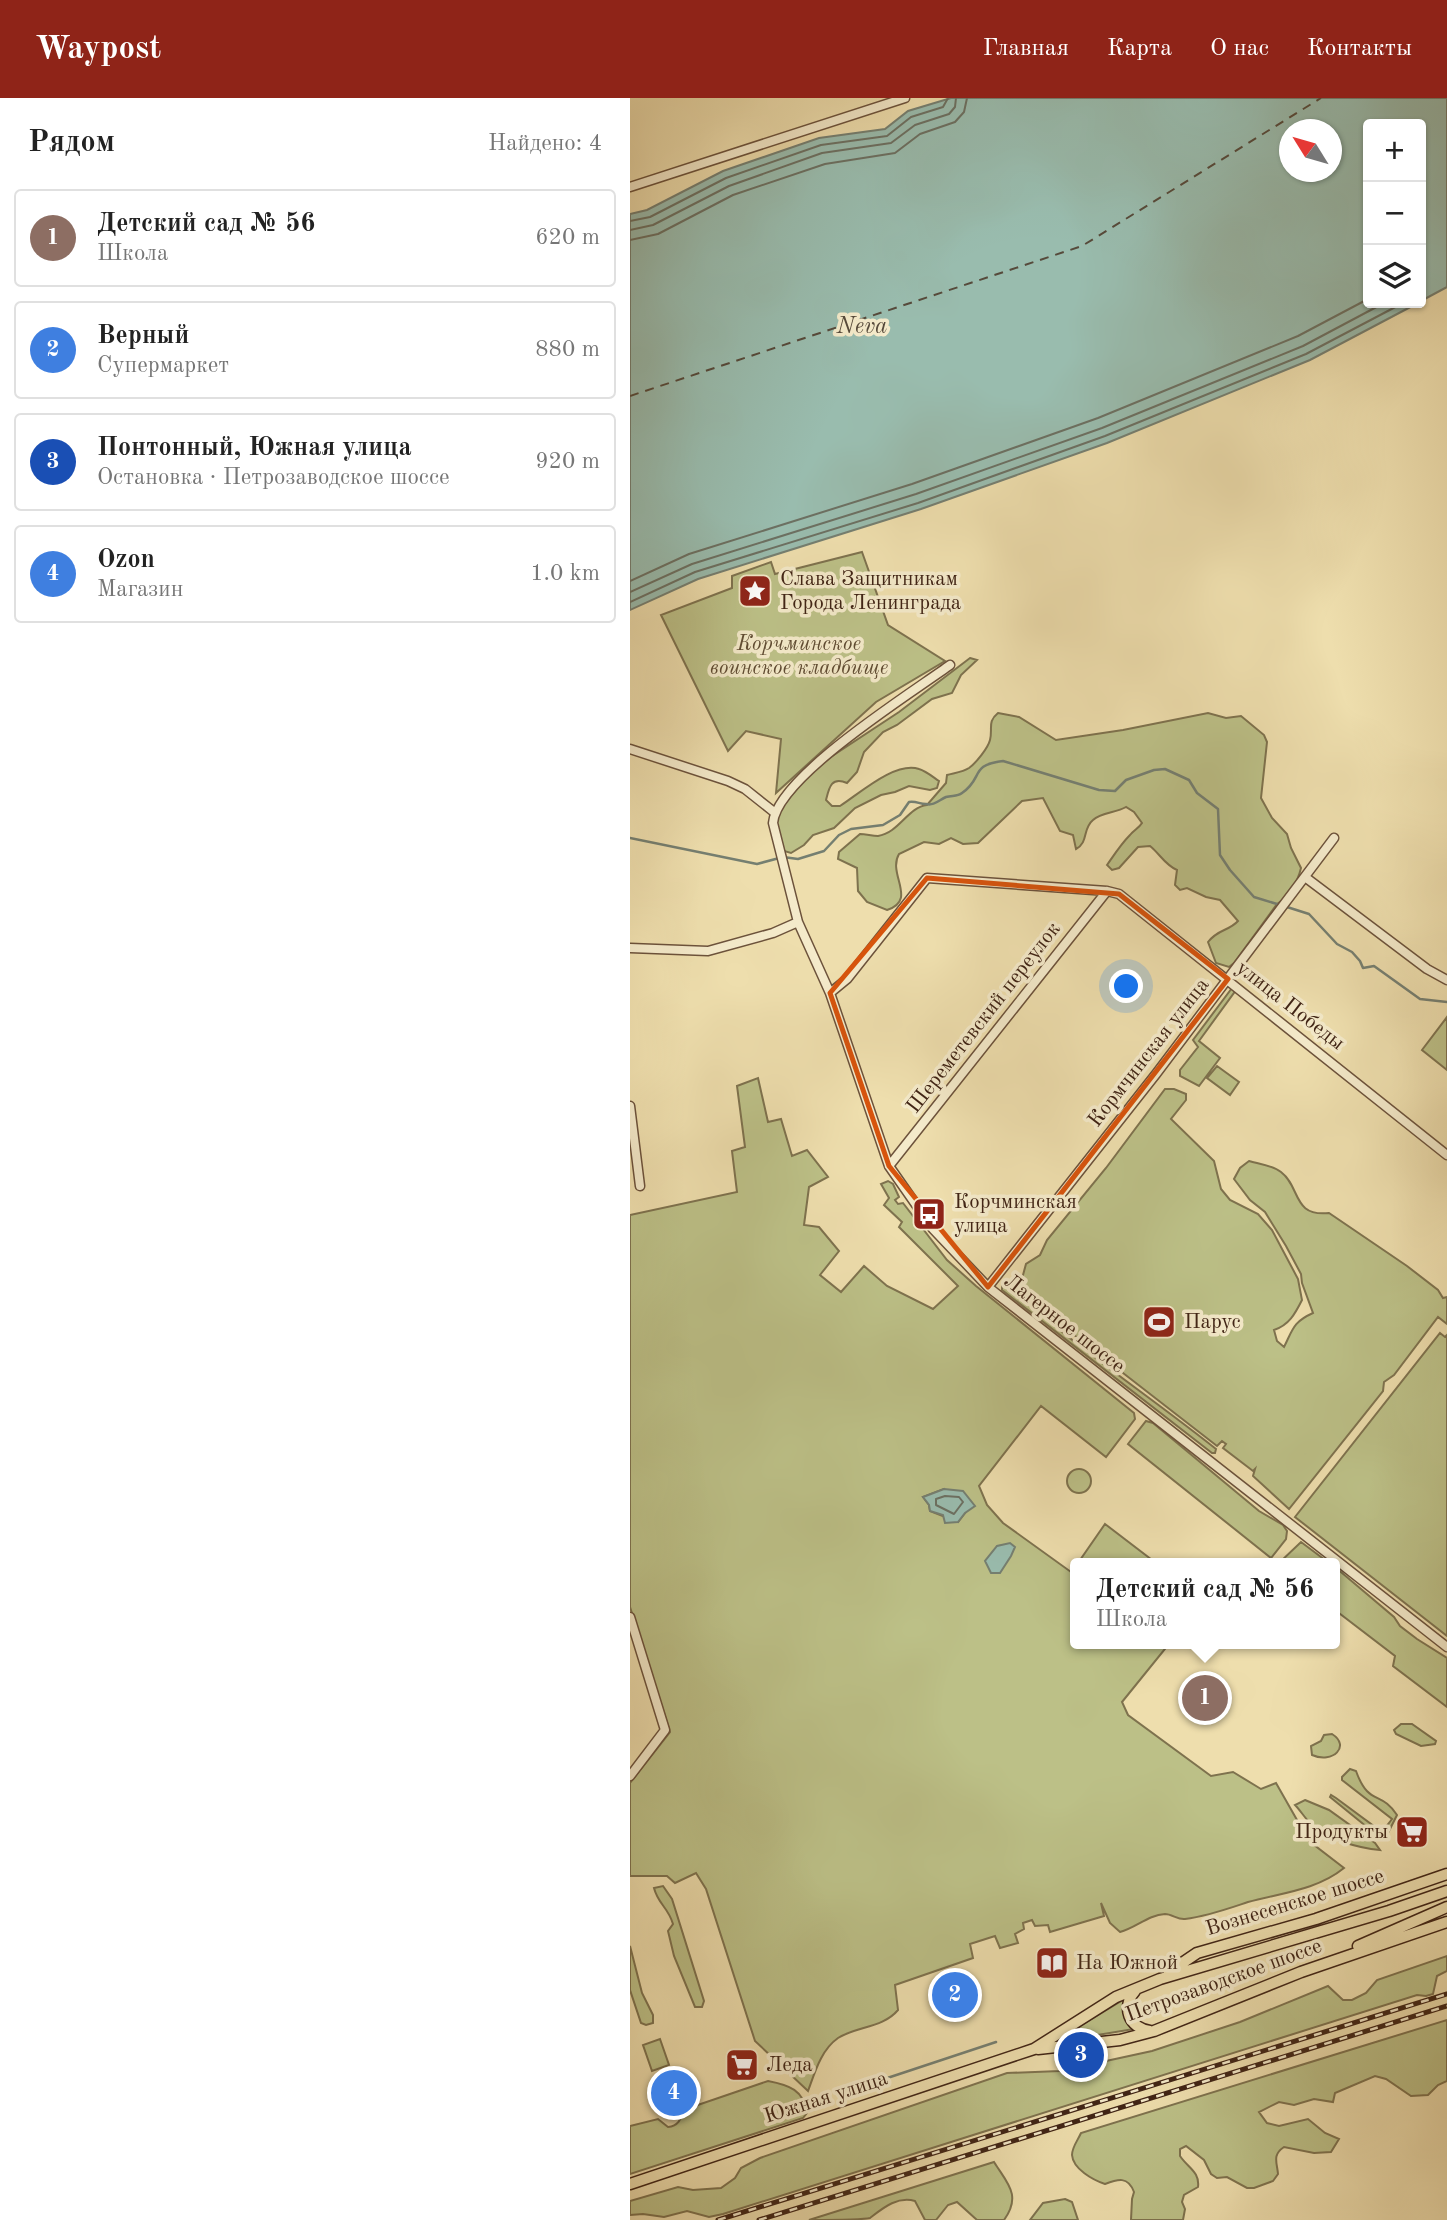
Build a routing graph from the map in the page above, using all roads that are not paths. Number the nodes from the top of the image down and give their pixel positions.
1 (905, 98) edge
2 (630, 187) edge
3 (950, 665) dead end
4 (630, 749) edge
5 (774, 812) junction
6 (1334, 838) dead end
7 (1305, 877) junction
8 (1107, 891) junction
9 (798, 922) junction
10 (630, 948) edge
11 (1228, 979) junction
12 (1447, 980) edge
13 (830, 993) junction
14 (630, 1106) edge
15 (1447, 1155) edge
16 (889, 1166) junction
17 (640, 1186) dead end
18 (988, 1287) junction
19 (1334, 1558) edge
20 (1340, 1563) edge
21 (630, 1617) edge
22 (1447, 1647) edge
23 (630, 1776) edge
24 (1447, 1874) edge
25 (1447, 1891) edge
26 (1447, 1907) edge
27 (1447, 1922) edge
28 (1301, 1972) junction
29 (1160, 1979) junction
30 (1141, 1987) junction
31 (1154, 2031) junction
32 (1034, 2049) junction
33 (630, 2184) edge

1 - 2 street
3 - 5 street
4 - 5 street
5 - 9 street, Лагерное шоссе
6 - 7 street, Кормчинская улица
7 - 11 street, Кормчинская улица
7 - 12 street
8 - 11 street, улица Победы
8 - 13 street
8 - 16 street, Шереметевский переулок
9 - 10 street
9 - 13 street, Лагерное шоссе
11 - 15 street, улица Победы
11 - 18 street, Кормчинская улица
13 - 16 street, Лагерное шоссе
14 - 17 street
16 - 18 street, Лагерное шоссе
18 - 19 street, Лагерное шоссе
20 - 22 street, Лагерное шоссе
21 - 23 street
24 - 29 main road, Вознесенское шоссе
25 - 29 main road, Петрозаводское шоссе
26 - 28 main road
27 - 28 main road, Петрозаводское шоссе
28 - 31 main road, Петрозаводское шоссе
29 - 30 main road, Петрозаводское шоссе
30 - 31 main road
30 - 32 main road, Петрозаводское шоссе
31 - 32 main road, Петрозаводское шоссе
32 - 33 main road, Южная улица

